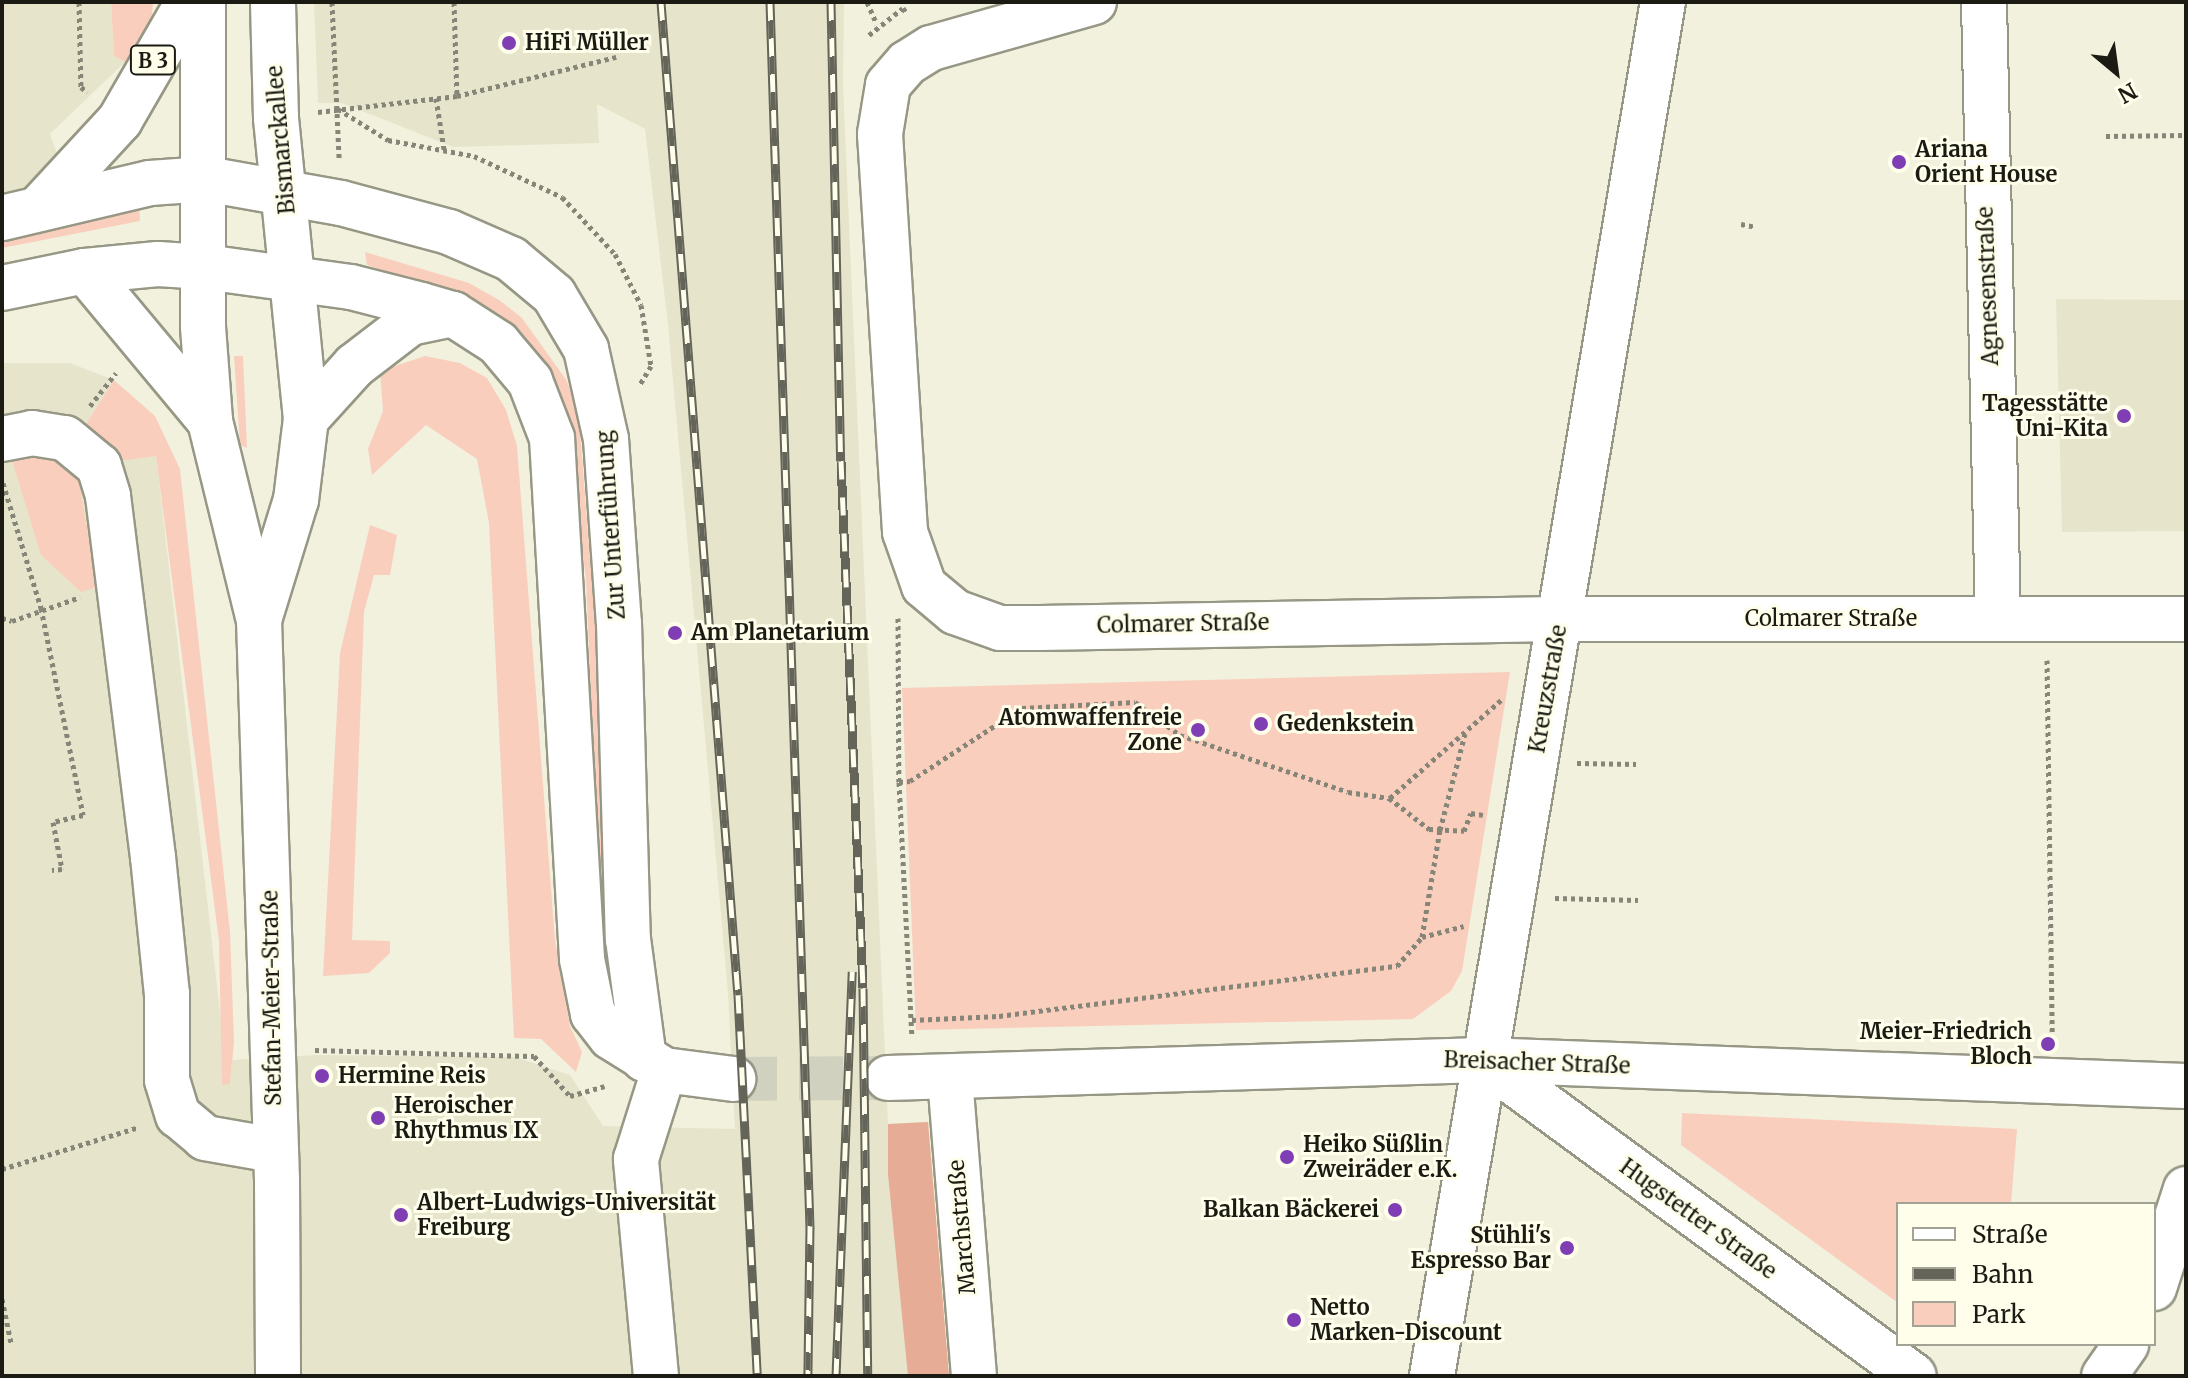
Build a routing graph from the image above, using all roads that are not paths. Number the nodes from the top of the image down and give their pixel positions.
1 (188, 2) edge
2 (203, 2) edge
3 (273, 2) edge
4 (1094, 2) edge
5 (1663, 2) edge
6 (1984, 2) edge
7 (206, 179) junction
8 (284, 193) junction
9 (20, 213) edge
10 (205, 267) junction
11 (85, 271) junction
12 (294, 277) junction
13 (2, 288) edge
14 (453, 314) junction
15 (306, 419) junction
16 (210, 421) junction
17 (2, 439) edge
18 (1560, 619) junction
19 (1998, 619) junction
20 (2186, 619) edge
21 (259, 620) junction
22 (1483, 1060) junction
23 (654, 1064) junction
24 (917, 1078) joint
25 (733, 1079) tunnel mouth
26 (2186, 1086) edge
27 (274, 1150) junction
28 (2184, 1199) edge
29 (2156, 1282) edge
30 (2125, 1346) edge
31 (278, 1376) edge
32 (656, 1376) edge
33 (974, 1376) edge
34 (1432, 1376) edge
35 (1914, 1376) edge
36 (2104, 1376) edge

1 - 9 main road, B 3
2 - 7 main road
3 - 8 main road, Bismarckallee
4 - 18 main road, Colmarer Straße
5 - 18 main road, Kreuzstraße
6 - 19 main road, Agnesenstraße
7 - 8 main road, Zur Unterführung
7 - 9 main road, Zur Unterführung
7 - 10 main road
8 - 12 main road, Bismarckallee
8 - 23 main road, Zur Unterführung
10 - 11 main road
10 - 12 main road
10 - 16 main road, Stefan-Meier-Straße
11 - 13 main road
11 - 16 main road
12 - 14 main road
12 - 15 main road, Stefan-Meier-Straße
14 - 15 main road
14 - 23 main road
15 - 21 main road, Stefan-Meier-Straße
16 - 21 main road, Stefan-Meier-Straße
17 - 27 main road
18 - 19 main road, Colmarer Straße
18 - 22 main road, Kreuzstraße
19 - 20 main road, Colmarer Straße
21 - 27 main road, Stefan-Meier-Straße
22 - 24 main road, Breisacher Straße
22 - 26 main road, Breisacher Straße
22 - 34 main road, Kreuzstraße
22 - 35 main road, Hugstetter Straße
23 - 25 main road
23 - 32 main road
24 - 33 main road, Marchstraße
27 - 31 main road, Stefan-Meier-Straße
28 - 29 main road
30 - 36 main road

